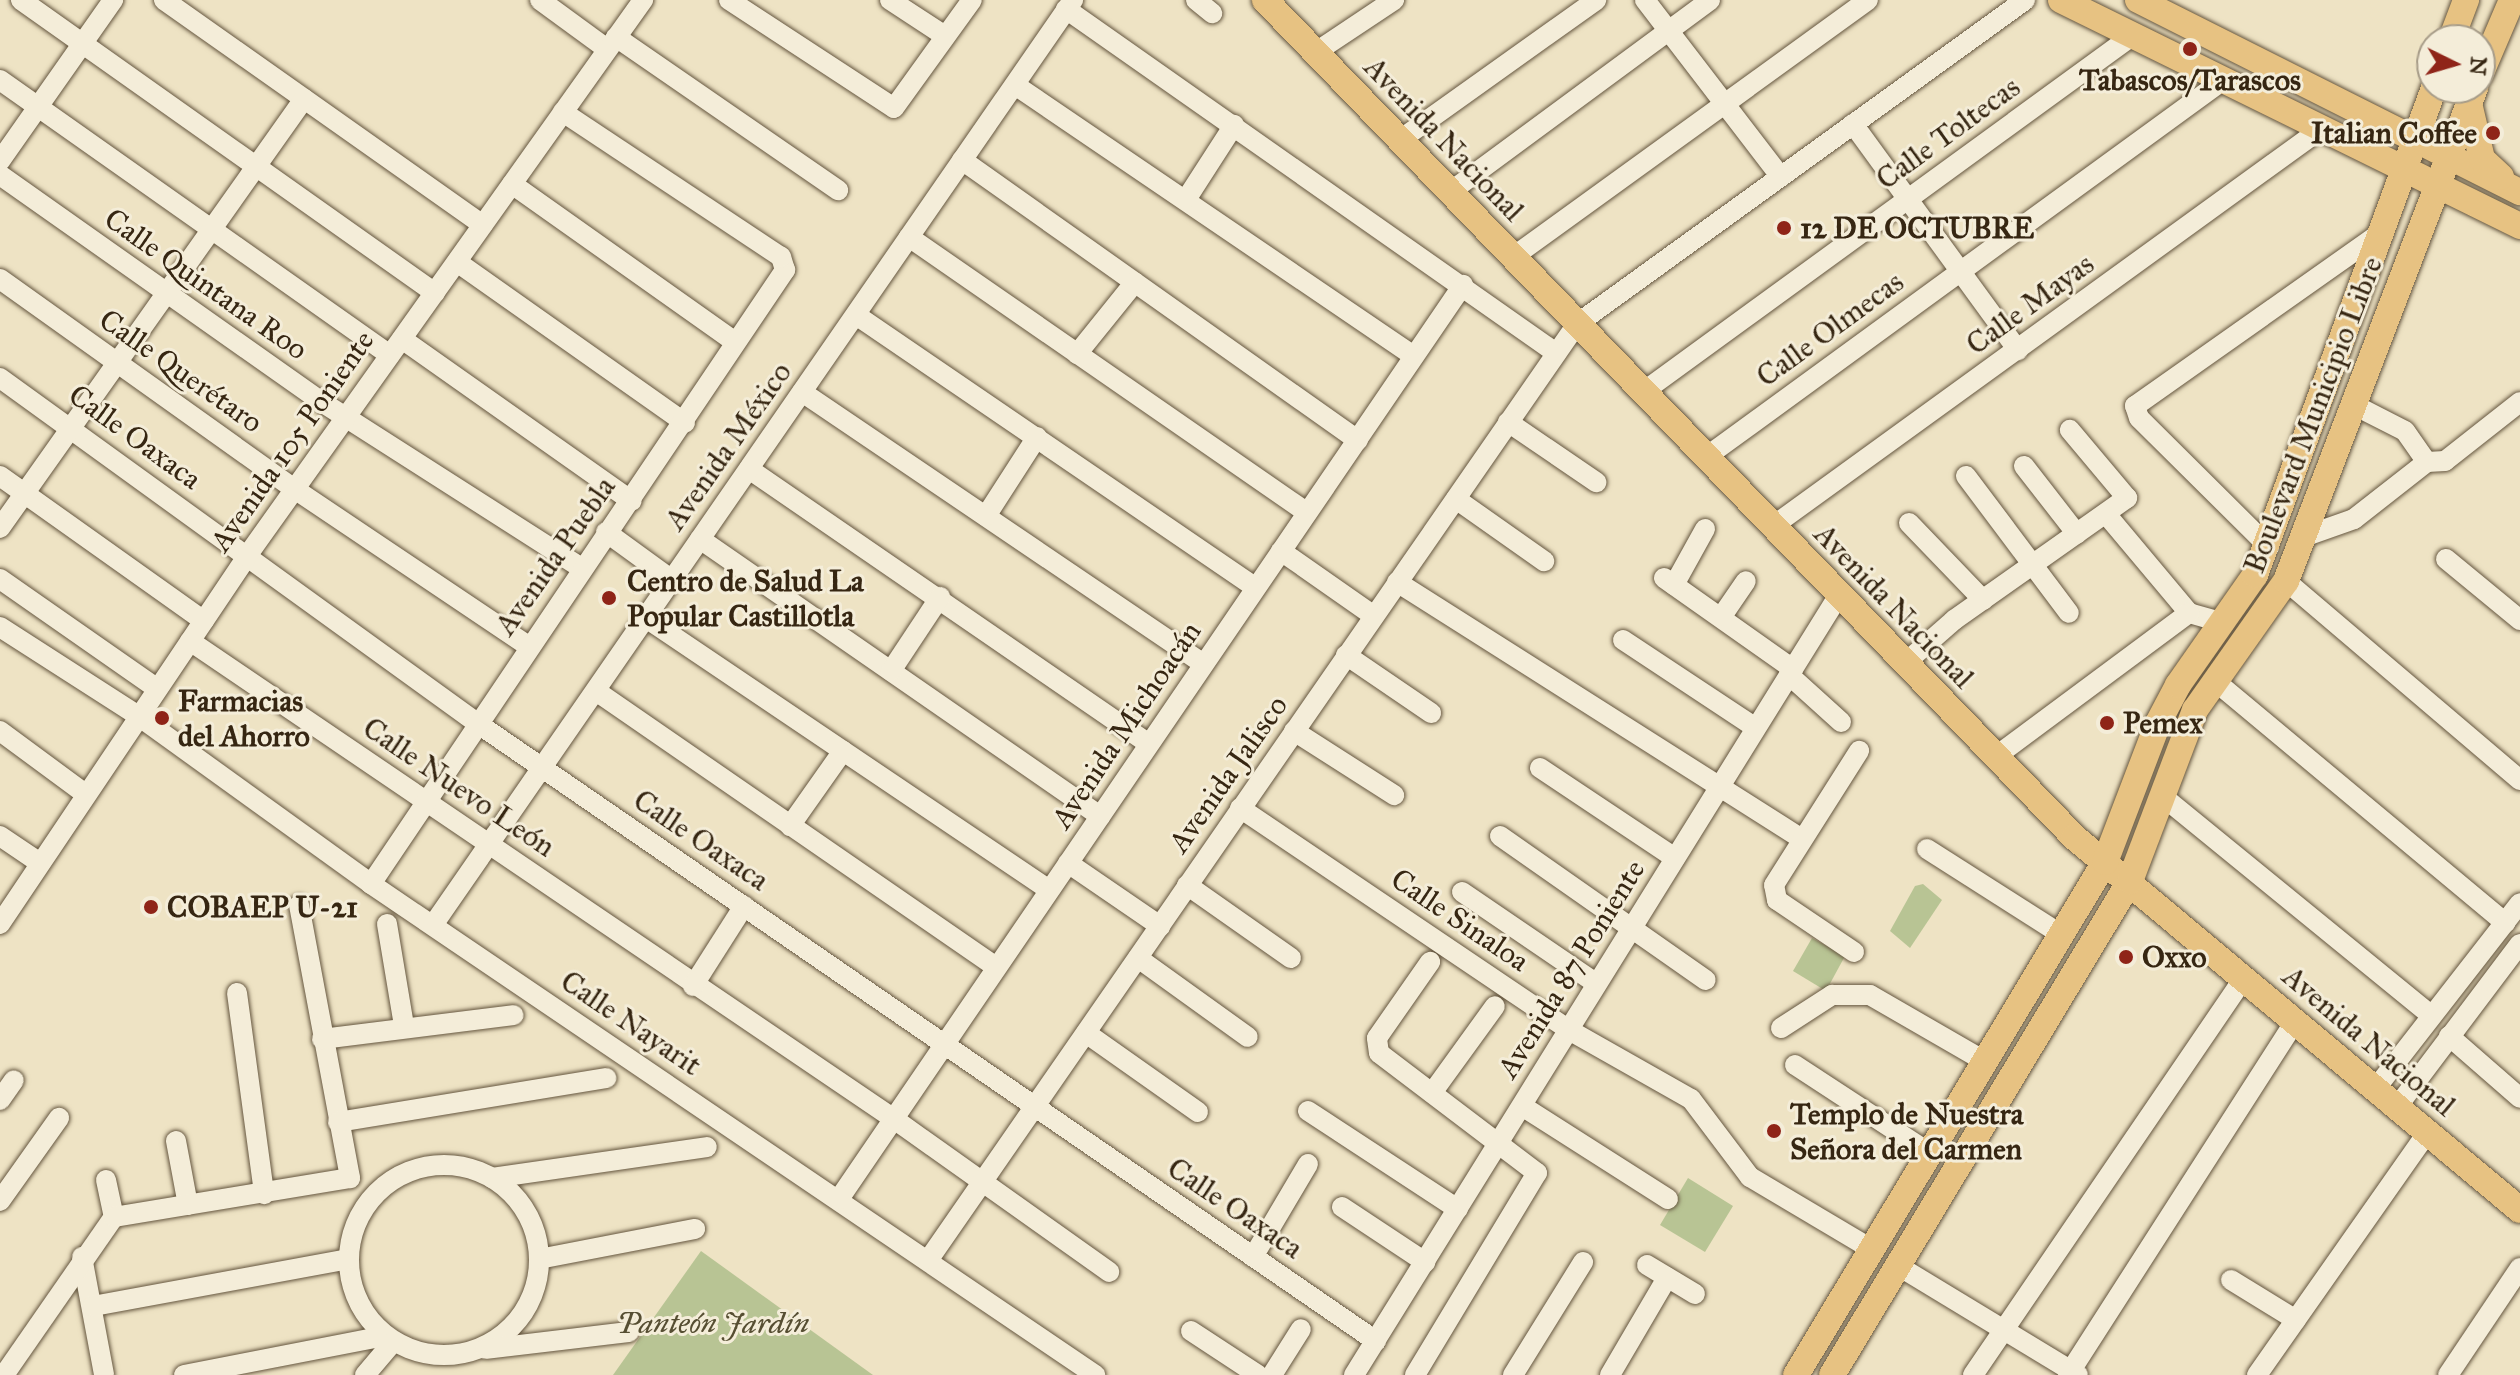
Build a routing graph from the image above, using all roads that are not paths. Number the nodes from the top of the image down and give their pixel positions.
1 (21, 0) edge
2 (113, 0) edge
3 (164, 0) edge
4 (540, 0) edge
5 (643, 0) edge
6 (729, 0) edge
7 (890, 0) edge
8 (972, 0) edge
9 (1265, 0) edge
10 (1394, 0) edge
11 (1596, 0) edge
12 (1645, 0) edge
13 (1710, 0) edge
14 (1868, 0) edge
15 (2025, 0) edge
16 (2138, 0) edge
17 (2466, 0) edge
18 (2512, 0) edge
19 (2077, 4) edge
20 (1070, 5) edge
21 (2457, 24) edge
22 (1669, 30) junction
23 (945, 36) junction
24 (2132, 36) junction
25 (2496, 38) edge
26 (83, 43) junction
27 (611, 43) junction
28 (1316, 52) junction
29 (0, 80) edge
30 (2222, 81) junction
31 (1015, 85) junction
32 (304, 99) junction
33 (1725, 103) junction
34 (2428, 104) edge
35 (2468, 104) edge
36 (2473, 104) edge
37 (39, 108) junction
38 (563, 112) junction
39 (1853, 124) junction
40 (1234, 125) junction
41 (2321, 129) junction
42 (2415, 139) junction
43 (1400, 140) junction
44 (2446, 154) junction
45 (962, 160) junction
46 (0, 161) edge
47 (256, 166) junction
48 (2405, 169) junction
49 (0, 175) edge
50 (1781, 177) junction
51 (512, 184) junction
52 (2435, 184) junction
53 (838, 190) dead end
54 (1450, 192) junction
55 (2520, 192) edge
56 (1187, 198) junction
57 (1908, 199) junction
58 (483, 225) junction
59 (2520, 226) edge
60 (213, 231) junction
61 (2382, 232) junction
62 (909, 237) junction
63 (1513, 257) junction
64 (457, 262) junction
65 (1960, 271) junction
66 (0, 279) edge
67 (1135, 282) junction
68 (1463, 285) junction
69 (167, 293) junction
70 (435, 293) junction
71 (856, 315) junction
72 (1577, 324) junction
73 (735, 342) junction
74 (396, 347) junction
75 (2018, 350) junction
76 (1556, 353) junction
77 (1077, 354) junction
78 (1414, 356) junction
79 (117, 363) junction
80 (0, 378) edge
81 (802, 392) junction
82 (1643, 392) junction
83 (2520, 402) edge
84 (2354, 405) junction
85 (346, 417) junction
86 (1508, 422) junction
87 (685, 423) junction
88 (71, 427) junction
89 (2070, 430) dead end
90 (1037, 437) junction
91 (1358, 440) junction
92 (1706, 457) junction
93 (2427, 462) junction
94 (2024, 466) dead end
95 (749, 469) junction
96 (0, 476) edge
97 (1966, 476) dead end
98 (1596, 482) dead end
99 (296, 490) junction
100 (25, 493) junction
101 (1456, 499) junction
102 (632, 501) junction
103 (1307, 513) junction
104 (2106, 514) junction
105 (986, 516) junction
106 (1909, 523) dead end
107 (1773, 526) junction
108 (0, 528) edge
109 (2309, 528) junction
110 (1705, 529) dead end
111 (606, 532) junction
112 (2077, 534) junction
113 (700, 539) junction
114 (2269, 547) junction
115 (1281, 551) junction
116 (247, 556) junction
117 (2446, 559) dead end
118 (1544, 561) dead end
119 (2031, 566) junction
120 (581, 568) junction
121 (0, 579) edge
122 (672, 580) junction
123 (1746, 581) dead end
124 (2286, 581) junction
125 (1397, 582) junction
126 (1255, 587) junction
127 (1839, 595) junction
128 (940, 597) junction
129 (1983, 600) junction
130 (2069, 613) dead end
131 (2189, 613) junction
132 (1374, 616) junction
133 (1722, 616) junction
134 (646, 618) junction
135 (2520, 620) edge
136 (204, 621) junction
137 (2225, 623) junction
138 (0, 627) edge
139 (1623, 640) dead end
140 (190, 641) junction
141 (528, 646) junction
142 (1346, 655) junction
143 (1204, 664) junction
144 (1904, 664) junction
145 (891, 671) junction
146 (1791, 672) junction
147 (2215, 681) junction
148 (156, 688) junction
149 (596, 691) junction
150 (1431, 713) dead end
151 (137, 715) junction
152 (1841, 722) dead end
153 (477, 723) junction
154 (1756, 728) junction
155 (0, 731) edge
156 (1294, 731) junction
157 (1149, 744) junction
158 (843, 751) junction
159 (1859, 751) dead end
160 (1995, 757) junction
161 (543, 768) junction
162 (1540, 768) dead end
163 (2520, 780) edge
164 (1719, 788) junction
165 (84, 793) junction
166 (1394, 795) dead end
167 (2161, 795) junction
168 (426, 800) junction
169 (1240, 808) junction
170 (1100, 816) junction
171 (790, 826) junction
172 (0, 836) edge
173 (1500, 836) dead end
174 (1801, 838) junction
175 (490, 843) junction
176 (1927, 849) dead end
177 (1675, 858) junction
178 (2105, 862) junction
179 (40, 863) junction
180 (1068, 863) junction
181 (2130, 881) junction
182 (371, 884) junction
183 (1187, 885) junction
184 (1049, 890) junction
185 (1462, 892) dead end
186 (2520, 903) edge
187 (299, 905) dead end
188 (744, 906) junction
189 (2505, 923) junction
190 (0, 924) edge
191 (387, 924) dead end
192 (433, 925) junction
193 (1160, 926) junction
194 (1630, 930) junction
195 (2062, 935) junction
196 (2520, 944) edge
197 (1854, 952) dead end
198 (1138, 958) junction
199 (1291, 958) dead end
200 (1430, 962) dead end
201 (996, 967) junction
202 (2512, 970) edge
203 (2244, 977) junction
204 (1706, 980) dead end
205 (1597, 984) junction
206 (693, 986) junction
207 (237, 993) dead end
208 (1495, 1006) dead end
209 (514, 1015) dead end
210 (2431, 1015) junction
211 (2295, 1021) junction
212 (404, 1026) junction
213 (1781, 1028) dead end
214 (1569, 1030) junction
215 (1086, 1033) junction
216 (2449, 1036) junction
217 (1248, 1037) dead end
218 (322, 1039) junction
219 (945, 1044) junction
220 (1986, 1062) junction
221 (1795, 1065) dead end
222 (606, 1078) dead end
223 (14, 1080) dead end
224 (2376, 1088) junction
225 (1432, 1093) junction
226 (2520, 1098) edge
227 (0, 1100) edge
228 (1522, 1106) junction
229 (2397, 1107) junction
230 (1037, 1109) junction
231 (1308, 1111) dead end
232 (1198, 1112) dead end
233 (59, 1118) dead end
234 (894, 1119) junction
235 (338, 1122) junction
236 (2427, 1133) junction
237 (176, 1141) dead end
238 (1499, 1142) junction
239 (707, 1147) dead end
240 (1931, 1154) junction
241 (1308, 1164) dead end
242 (8, 1175) edge
243 (350, 1178) junction
244 (492, 1178) junction
245 (106, 1180) dead end
246 (984, 1181) junction
247 (264, 1194) junction
248 (370, 1199) junction
249 (839, 1199) junction
250 (1668, 1199) dead end
251 (0, 1201) edge
252 (188, 1205) junction
253 (1342, 1207) dead end
254 (1458, 1209) junction
255 (2520, 1210) edge
256 (114, 1217) junction
257 (695, 1229) dead end
258 (1873, 1250) junction
259 (82, 1257) junction
260 (1253, 1257) junction
261 (348, 1259) junction
262 (539, 1259) junction
263 (929, 1259) junction
264 (1425, 1262) junction
265 (1583, 1262) dead end
266 (1647, 1265) dead end
267 (1900, 1267) junction
268 (2520, 1268) edge
269 (1109, 1272) dead end
270 (1667, 1278) junction
271 (2231, 1280) dead end
272 (1695, 1294) dead end
273 (93, 1306) junction
274 (2296, 1320) junction
275 (2004, 1328) junction
276 (1301, 1329) dead end
277 (1191, 1331) dead end
278 (629, 1332) dead end
279 (389, 1339) junction
280 (1376, 1341) junction
281 (23, 1350) junction
282 (477, 1350) junction
283 (2072, 1373) edge
284 (4, 1375) edge
285 (25, 1375) edge
286 (104, 1375) edge
287 (184, 1375) edge
288 (365, 1375) edge
289 (1095, 1375) edge
290 (1258, 1375) edge
291 (1272, 1375) edge
292 (1354, 1375) edge
293 (1415, 1375) edge
294 (1513, 1375) edge
295 (1610, 1375) edge
296 (1796, 1375) edge
297 (1832, 1375) edge
298 (1973, 1375) edge
299 (2257, 1375) edge
300 (2448, 1375) edge

1 - 26 street
2 - 26 street
3 - 32 street
4 - 27 street
5 - 27 street, Avenida 105 Poniente
6 - 23 street
7 - 23 street
8 - 23 street
9 - 28 main road, Avenida Nacional
10 - 28 street
11 - 43 street
12 - 22 street
13 - 22 street
14 - 33 street
15 - 39 street, Avenida Jalisco
16 - 42 main road
17 - 21 main road
18 - 25 main road
19 - 24 main road
20 - 31 street, Avenida México
20 - 40 street
22 - 33 street
22 - 54 street
24 - 30 main road
24 - 57 street, Calle Toltecas
26 - 37 street
26 - 47 street
27 - 38 street, Avenida 105 Poniente
27 - 53 street
28 - 43 main road, Avenida Nacional
29 - 37 street
30 - 41 main road
30 - 65 street, Calle Olmecas
31 - 45 street, Avenida México
31 - 56 street
32 - 47 street
32 - 58 street
33 - 50 street
33 - 63 street
34 - 42 main road, Boulevard Municipio Libre
35 - 44 main road, Boulevard Municipio Libre
36 - 55 main road
37 - 46 street
37 - 60 street
38 - 51 street, Avenida 105 Poniente
38 - 73 street, Avenida Puebla
39 - 50 street, Avenida Jalisco
39 - 57 street
40 - 56 street
40 - 68 street
41 - 48 main road
41 - 75 street, Calle Mayas
42 - 44 main road
42 - 48 main road, Boulevard Municipio Libre
43 - 54 main road, Avenida Nacional
44 - 52 main road, Boulevard Municipio Libre
44 - 55 main road
45 - 62 street, Avenida México
45 - 67 street
47 - 60 street
47 - 70 street
48 - 52 main road
48 - 61 main road, Boulevard Municipio Libre
49 - 69 street, Calle Quintana Roo
50 - 72 street, Avenida Jalisco
51 - 58 street, Avenida 105 Poniente
51 - 73 street
52 - 59 main road
52 - 84 main road, Boulevard Municipio Libre
54 - 63 main road, Avenida Nacional
56 - 78 street
57 - 65 street
57 - 82 street, Calle Toltecas
58 - 64 street, Avenida 105 Poniente
60 - 69 street
60 - 74 street
61 - 114 main road, Boulevard Municipio Libre
61 - 114 street
62 - 71 street, Avenida México
62 - 77 street
63 - 72 main road, Avenida Nacional
64 - 70 street, Avenida 105 Poniente
64 - 87 street
65 - 75 street
65 - 92 street, Calle Olmecas
66 - 79 street, Calle Querétaro
67 - 77 street
67 - 91 street
68 - 76 street
68 - 78 street, Avenida Michoacán
69 - 79 street
69 - 85 street, Calle Quintana Roo
70 - 74 street, Avenida 105 Poniente
71 - 81 street, Avenida México
71 - 90 street
72 - 76 street, Avenida Jalisco
72 - 82 main road, Avenida Nacional
73 - 87 street, Avenida Puebla
74 - 85 street, Avenida 105 Poniente
74 - 102 street
75 - 107 street, Calle Mayas
76 - 86 street, Avenida Jalisco
77 - 103 street
78 - 91 street, Avenida Michoacán
79 - 88 street
79 - 99 street, Calle Querétaro
80 - 88 street, Calle Oaxaca
81 - 95 street, Avenida México
81 - 105 street
82 - 92 main road, Avenida Nacional
83 - 93 street
84 - 93 street
84 - 109 main road, Boulevard Municipio Libre
85 - 99 street, Avenida 105 Poniente
85 - 120 street, Calle Quintana Roo
86 - 98 street
86 - 101 street, Avenida Jalisco
87 - 102 street, Avenida Puebla
88 - 100 street
88 - 116 street, Calle Oaxaca
89 - 104 street
90 - 105 street
90 - 126 street
91 - 103 street, Avenida Michoacán
92 - 107 main road, Avenida Nacional
93 - 109 street
94 - 112 street
95 - 113 street, Avenida México
95 - 128 street
96 - 100 street
97 - 119 street
99 - 116 street, Avenida 105 Poniente
99 - 141 street, Calle Querétaro
100 - 108 street
100 - 136 street
101 - 118 street
101 - 125 street, Avenida Jalisco
102 - 111 street, Avenida Puebla
103 - 115 street, Avenida Michoacán
104 - 112 street
104 - 131 street
105 - 143 street
106 - 129 street
107 - 127 main road, Avenida Nacional
109 - 124 main road, Boulevard Municipio Libre
110 - 133 street
111 - 120 street, Avenida Puebla
111 - 122 street
112 - 119 street
113 - 122 street, Avenida México
113 - 145 street
114 - 137 main road, Boulevard Municipio Libre
115 - 126 street, Avenida Michoacán
115 - 132 street
116 - 136 street, Avenida 105 Poniente
116 - 153 street, Calle Oaxaca
117 - 135 street
119 - 129 street
119 - 130 street
120 - 141 street, Avenida Puebla
121 - 148 street
122 - 134 street, Avenida México
123 - 133 street
124 - 147 main road, Boulevard Municipio Libre
124 - 163 street
125 - 132 street, Avenida Jalisco
125 - 164 street
126 - 143 street, Avenida Michoacán
127 - 144 main road, Avenida Nacional
127 - 146 street, Avenida 87 Poniente
128 - 145 street
128 - 157 street
129 - 144 street
131 - 137 street
131 - 160 street
132 - 142 street, Avenida Jalisco
133 - 146 street
134 - 149 street, Avenida México
134 - 158 street
136 - 140 street, Avenida 105 Poniente
137 - 178 main road, Boulevard Municipio Libre
138 - 151 street, Calle Nayarit
139 - 154 street
140 - 148 street, Avenida 105 Poniente
140 - 168 street, Calle Nuevo León
141 - 153 street, Avenida Puebla
142 - 150 street
142 - 156 street, Avenida Jalisco
143 - 157 street, Avenida Michoacán
144 - 160 main road, Avenida Nacional
145 - 170 street
146 - 152 street
146 - 154 street, Avenida 87 Poniente
147 - 167 main road, Boulevard Municipio Libre
147 - 189 street
148 - 151 street, Avenida 105 Poniente
149 - 161 street, Avenida México
149 - 171 street
151 - 165 street, Avenida 105 Poniente
151 - 182 street, Calle Nayarit
153 - 161 street, Calle Oaxaca
153 - 168 street, Avenida Puebla
154 - 164 street, Avenida 87 Poniente
155 - 165 street
156 - 166 street
156 - 169 street, Avenida Jalisco
157 - 170 street, Avenida Michoacán
158 - 171 street
158 - 184 street
159 - 174 street
160 - 178 main road, Avenida Nacional
161 - 175 street, Avenida México
161 - 188 street, Calle Oaxaca
162 - 177 street
164 - 174 street
164 - 177 street, Avenida 87 Poniente
165 - 179 street, Avenida 105 Poniente
167 - 181 main road, Boulevard Municipio Libre
167 - 210 street
168 - 175 street, Calle Nuevo León
168 - 182 street, Avenida Puebla
169 - 183 street, Avenida Jalisco
169 - 214 street, Calle Sinaloa
170 - 180 street, Avenida Michoacán
171 - 201 street
172 - 179 street
173 - 194 street
174 - 197 street
175 - 192 street, Avenida México
175 - 206 street, Calle Nuevo León
176 - 195 street
177 - 194 street, Avenida 87 Poniente
178 - 181 main road, Avenida Nacional
178 - 195 main road, Boulevard Municipio Libre
179 - 190 street, Avenida 105 Poniente
180 - 184 street, Avenida Michoacán
180 - 193 street
181 - 203 main road, Avenida Nacional
181 - 267 main road, Boulevard Municipio Libre
182 - 192 street, Calle Nayarit
183 - 193 street, Avenida Jalisco
183 - 199 street
184 - 201 street, Avenida Michoacán
185 - 205 street
186 - 189 street
187 - 218 street
188 - 206 street
188 - 219 street, Calle Oaxaca
189 - 210 street
191 - 212 street
192 - 249 street, Calle Nayarit
193 - 198 street, Avenida Jalisco
194 - 204 street
194 - 205 street, Avenida 87 Poniente
195 - 220 main road, Boulevard Municipio Libre
196 - 202 street
198 - 215 street, Avenida Jalisco
198 - 217 street
200 - 225 street
201 - 219 street, Avenida Michoacán
202 - 216 street
203 - 211 main road, Avenida Nacional
203 - 275 street
205 - 214 street, Avenida 87 Poniente
206 - 234 street, Calle Nuevo León
207 - 247 street
208 - 225 street
209 - 212 street
210 - 224 street
211 - 224 main road, Avenida Nacional
211 - 283 street
212 - 218 street
213 - 220 street
214 - 228 street, Avenida 87 Poniente
214 - 258 street, Calle Sinaloa
215 - 230 street, Avenida Jalisco
215 - 232 street
216 - 226 street
216 - 229 street
218 - 235 street
219 - 230 street, Calle Oaxaca
219 - 234 street, Avenida Michoacán
220 - 240 main road, Boulevard Municipio Libre
221 - 240 street
222 - 235 street
223 - 227 street
224 - 229 main road, Avenida Nacional
225 - 238 street
228 - 238 street, Avenida 87 Poniente
228 - 250 street
229 - 236 main road, Avenida Nacional
230 - 246 street, Avenida Jalisco
230 - 260 street, Calle Oaxaca
231 - 254 street
233 - 242 street
234 - 246 street, Calle Nuevo León
234 - 249 street, Avenida Michoacán
235 - 243 street
236 - 255 main road, Avenida Nacional
236 - 274 street
237 - 252 street
238 - 254 street, Avenida 87 Poniente
238 - 293 street
239 - 244 street
240 - 258 main road, Boulevard Municipio Libre
241 - 260 street
242 - 251 street
243 - 247 street
243 - 248 street
244 - 248 street
244 - 262 street
245 - 256 street
246 - 263 street, Avenida Jalisco
246 - 269 street, Calle Nuevo León
247 - 252 street
248 - 261 street
249 - 263 street, Calle Nayarit
252 - 256 street
253 - 264 street
254 - 264 street, Avenida 87 Poniente
256 - 259 street
257 - 262 street
258 - 296 main road, Boulevard Municipio Libre
259 - 273 street
259 - 281 street
260 - 280 street, Calle Oaxaca
261 - 273 street
261 - 279 street
262 - 282 street
263 - 289 street, Calle Nayarit
264 - 280 street, Avenida 87 Poniente
265 - 294 street
266 - 270 street
267 - 275 street
267 - 297 main road, Boulevard Municipio Libre
268 - 300 street
270 - 272 street
270 - 295 street
271 - 274 street
273 - 286 street
274 - 299 street
275 - 283 street
275 - 298 street
276 - 291 street
277 - 290 street
278 - 282 street
279 - 282 street
279 - 287 street
279 - 288 street
280 - 292 street, Avenida 87 Poniente
281 - 284 street
281 - 285 street

